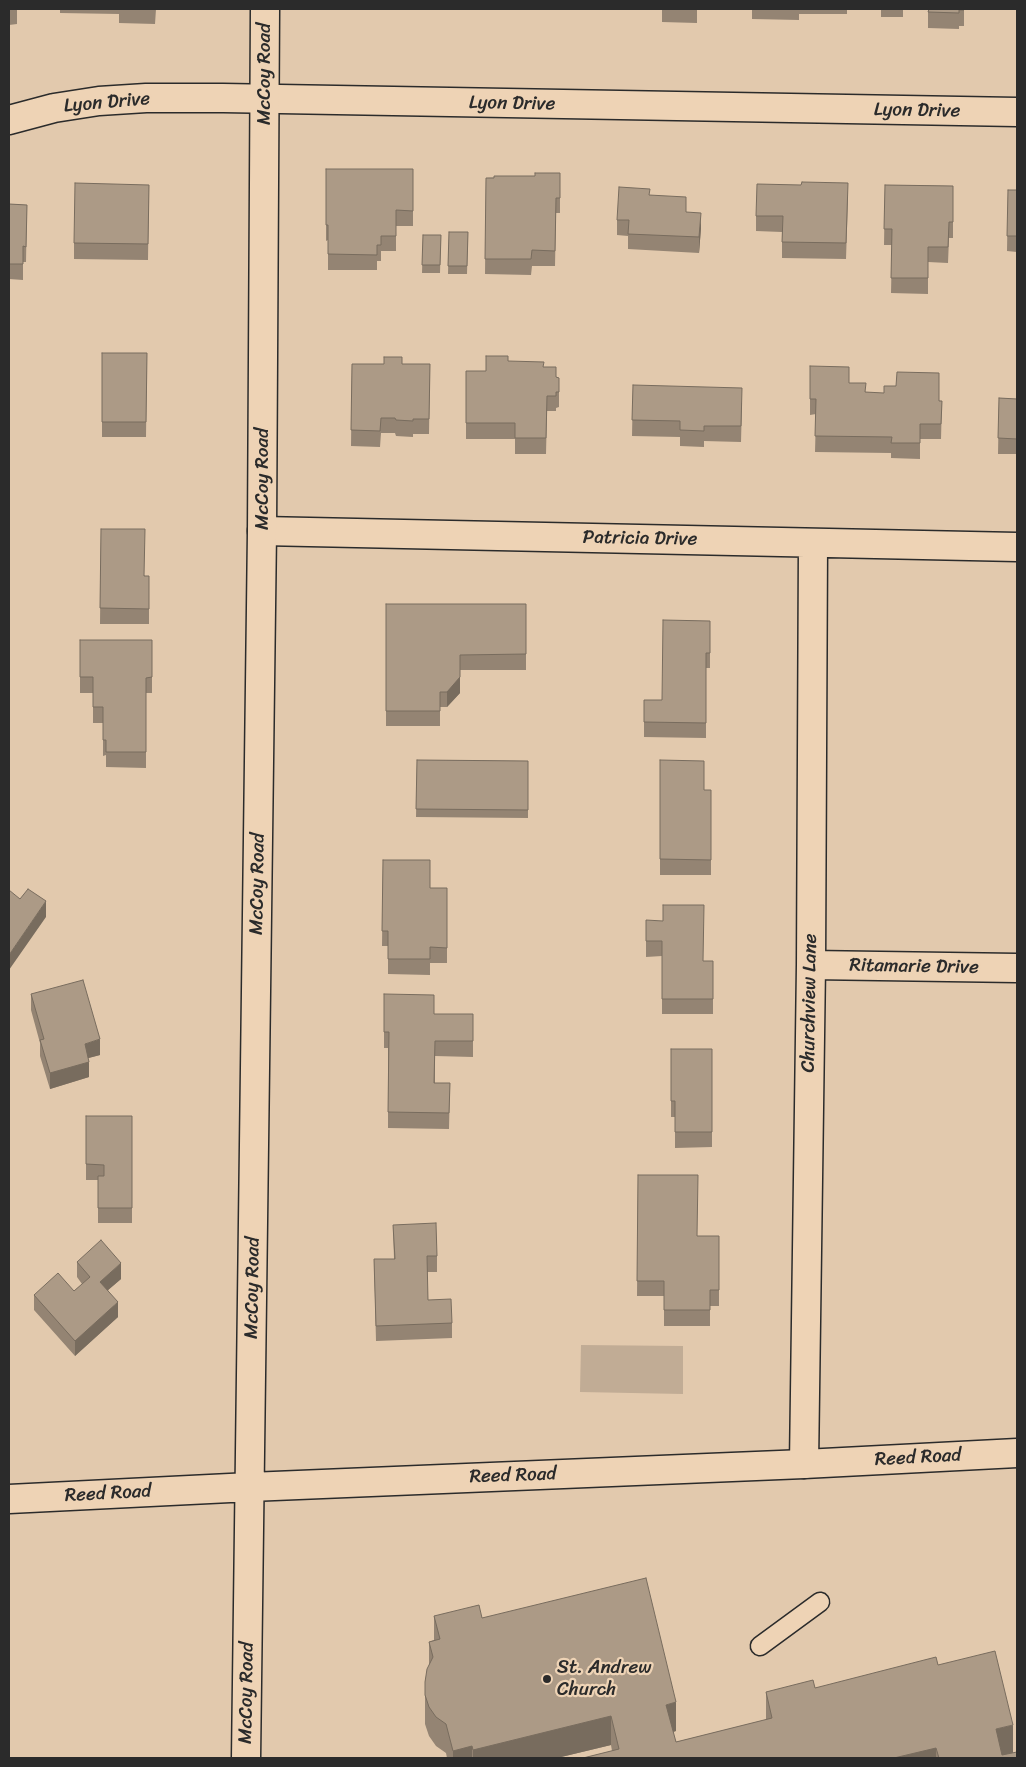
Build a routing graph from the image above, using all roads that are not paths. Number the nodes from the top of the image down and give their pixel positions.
1 (265, 9) edge
2 (265, 100) junction
3 (1017, 112) edge
4 (9, 120) edge
5 (262, 531) junction
6 (813, 543) junction
7 (1017, 547) edge
8 (811, 965) junction
9 (1017, 968) edge
10 (1017, 1453) edge
11 (804, 1464) junction
12 (250, 1487) junction
13 (9, 1500) edge
14 (820, 1602) dead end
15 (760, 1646) dead end
16 (246, 1758) edge

1 - 2 street, McCoy Road
2 - 3 street, Lyon Drive
2 - 4 street, Lyon Drive
2 - 5 street, McCoy Road
5 - 6 street, Patricia Drive
5 - 12 street, McCoy Road
6 - 7 street, Patricia Drive
6 - 8 street, Churchview Lane
8 - 9 street, Ritamarie Drive
8 - 11 street, Churchview Lane
10 - 11 street, Reed Road
11 - 12 street, Reed Road
12 - 13 street, Reed Road
12 - 16 street, McCoy Road
14 - 15 lane

